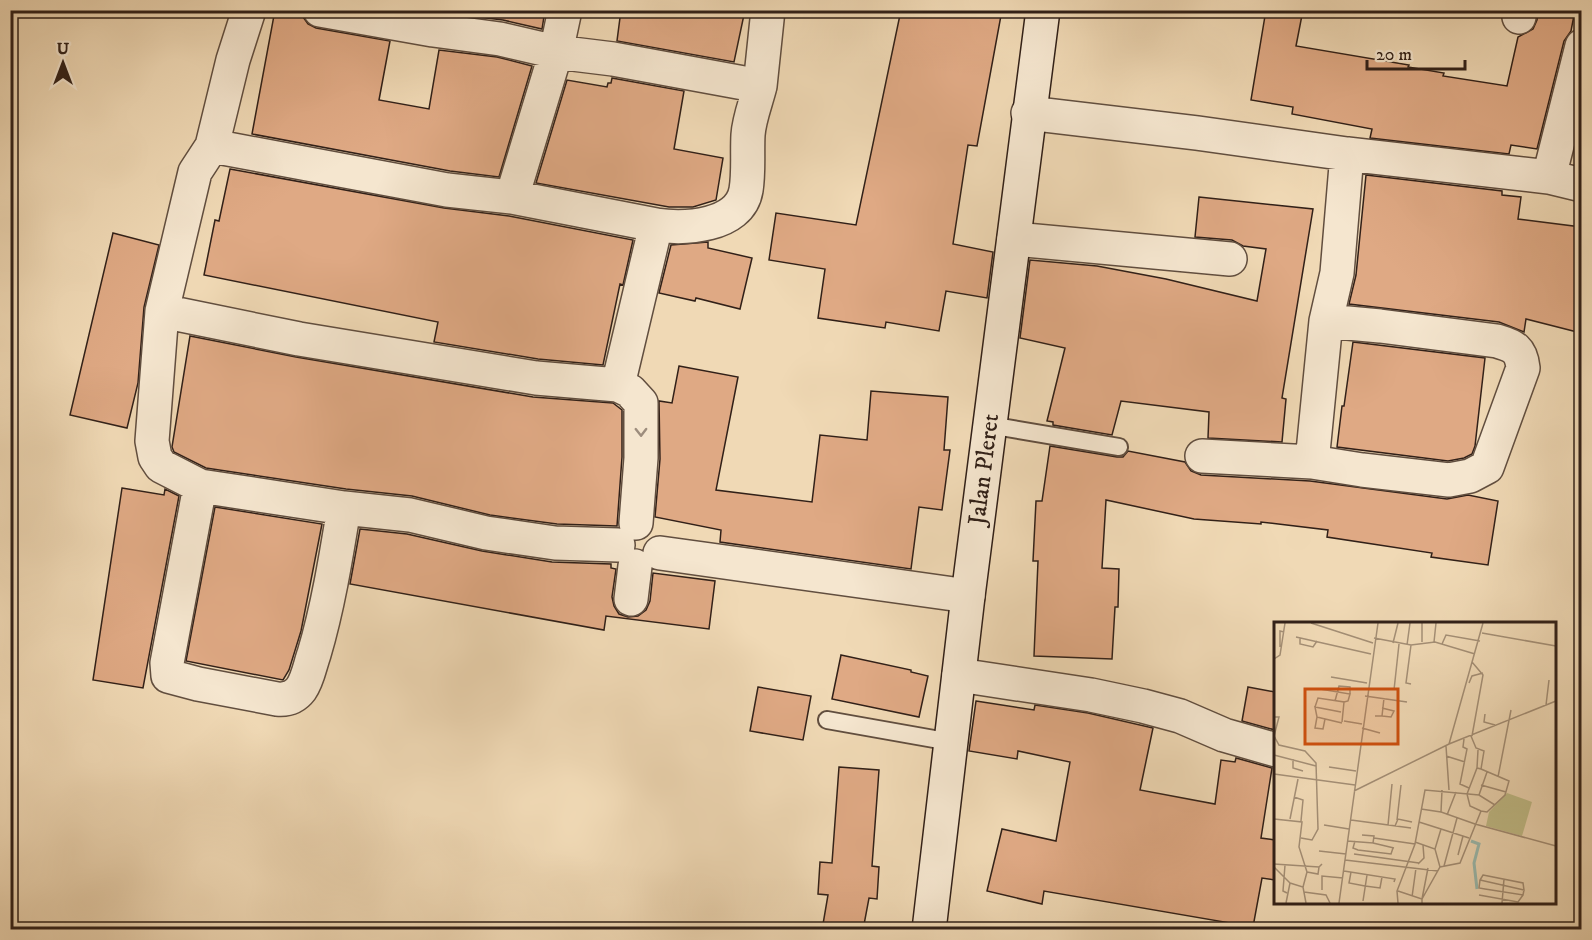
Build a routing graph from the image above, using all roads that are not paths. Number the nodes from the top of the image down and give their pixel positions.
1 (249, 10) edge
2 (320, 10) edge
3 (565, 10) edge
4 (768, 10) edge
5 (1043, 10) edge
6 (1581, 46) edge
7 (556, 52) junction
8 (760, 86) junction
9 (1028, 112) junction
10 (212, 146) junction
11 (1347, 154) junction
12 (1549, 177) junction
13 (1581, 185) edge
14 (512, 197) junction
15 (656, 225) junction
16 (1014, 239) junction
17 (1230, 259) dead end
18 (162, 311) junction
19 (1326, 321) junction
20 (618, 385) junction
21 (989, 425) junction
22 (1119, 447) dead end
23 (1202, 456) dead end
24 (1312, 462) junction
25 (200, 486) junction
26 (344, 508) junction
27 (637, 547) junction
28 (968, 596) junction
29 (632, 599) dead end
30 (959, 675) junction
31 (827, 720) dead end
32 (951, 742) junction
33 (1274, 750) edge
34 (929, 930) edge

1 - 10 street
2 - 7 street
3 - 7 street
4 - 8 street
5 - 9 street, Jalan Pleret
6 - 12 street
7 - 8 street
7 - 14 street
8 - 15 street
9 - 11 street
9 - 16 street, Jalan Pleret
10 - 14 street
10 - 18 street
11 - 12 street
11 - 19 street
12 - 13 street
14 - 15 street
15 - 20 street
16 - 17 street
16 - 21 street, Jalan Pleret
18 - 20 street
18 - 25 street
19 - 24 street
19 - 24 street
20 -> 27 street
21 - 22 lane
21 - 28 street, Jalan Pleret
23 - 24 street
25 - 26 street
25 - 26 street
26 - 27 street
27 - 28 street
27 - 29 street
28 - 30 street, Jalan Pleret
30 - 32 street, Jalan Pleret
30 - 33 street
31 - 32 lane
32 - 34 street, Jalan Pleret

